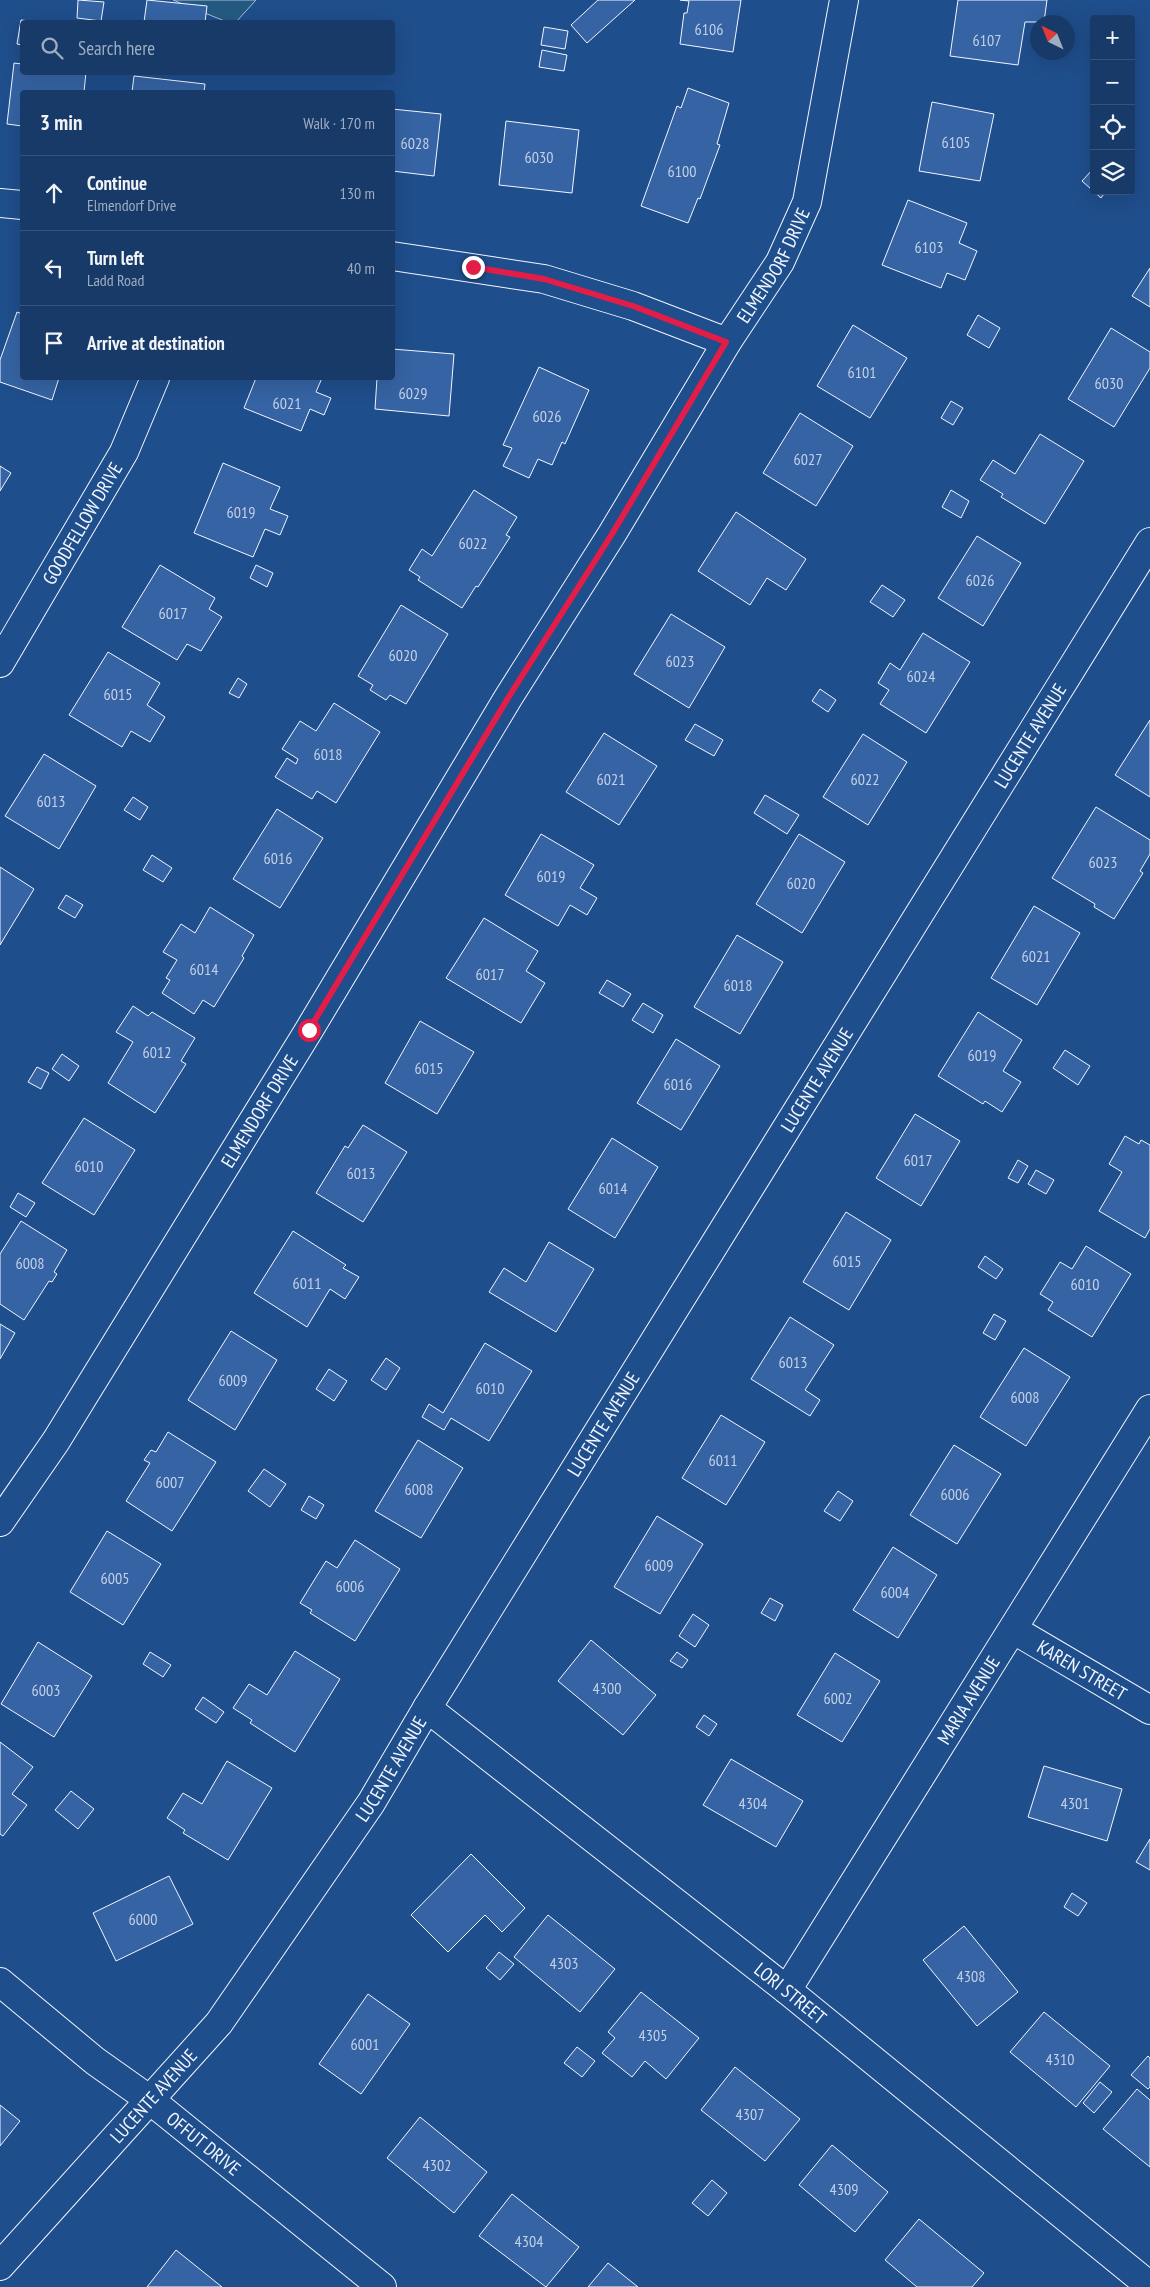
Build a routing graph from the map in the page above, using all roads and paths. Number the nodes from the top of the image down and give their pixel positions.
1 (844, 0) edge
2 (0, 202) edge
3 (20, 206) edge
4 (395, 256) edge
5 (726, 342) junction
6 (154, 380) edge
7 (1150, 542) edge
8 (0, 663) edge
9 (1150, 1409) edge
10 (0, 1522) edge
11 (1014, 1630) junction
12 (427, 1708) junction
13 (1150, 1710) edge
14 (0, 1982) edge
15 (787, 1990) junction
16 (150, 2100) junction
17 (0, 2266) edge
18 (1150, 2286) edge
19 (382, 2287) edge

1 - 5 street, ELMENDORF DRIVE
2 - 3 street
4 - 5 street
5 - 10 street, ELMENDORF DRIVE
6 - 8 street, GOODFELLOW DRIVE
7 - 12 street, LUCENTE AVENUE
9 - 11 street, MARIA AVENUE
11 - 13 street, KAREN STREET
11 - 15 street, MARIA AVENUE
12 - 15 street, LORI STREET
12 - 16 street, LUCENTE AVENUE
14 - 16 street, OFFUT DRIVE
15 - 18 street, LORI STREET
16 - 17 street, LUCENTE AVENUE
16 - 19 street, OFFUT DRIVE

